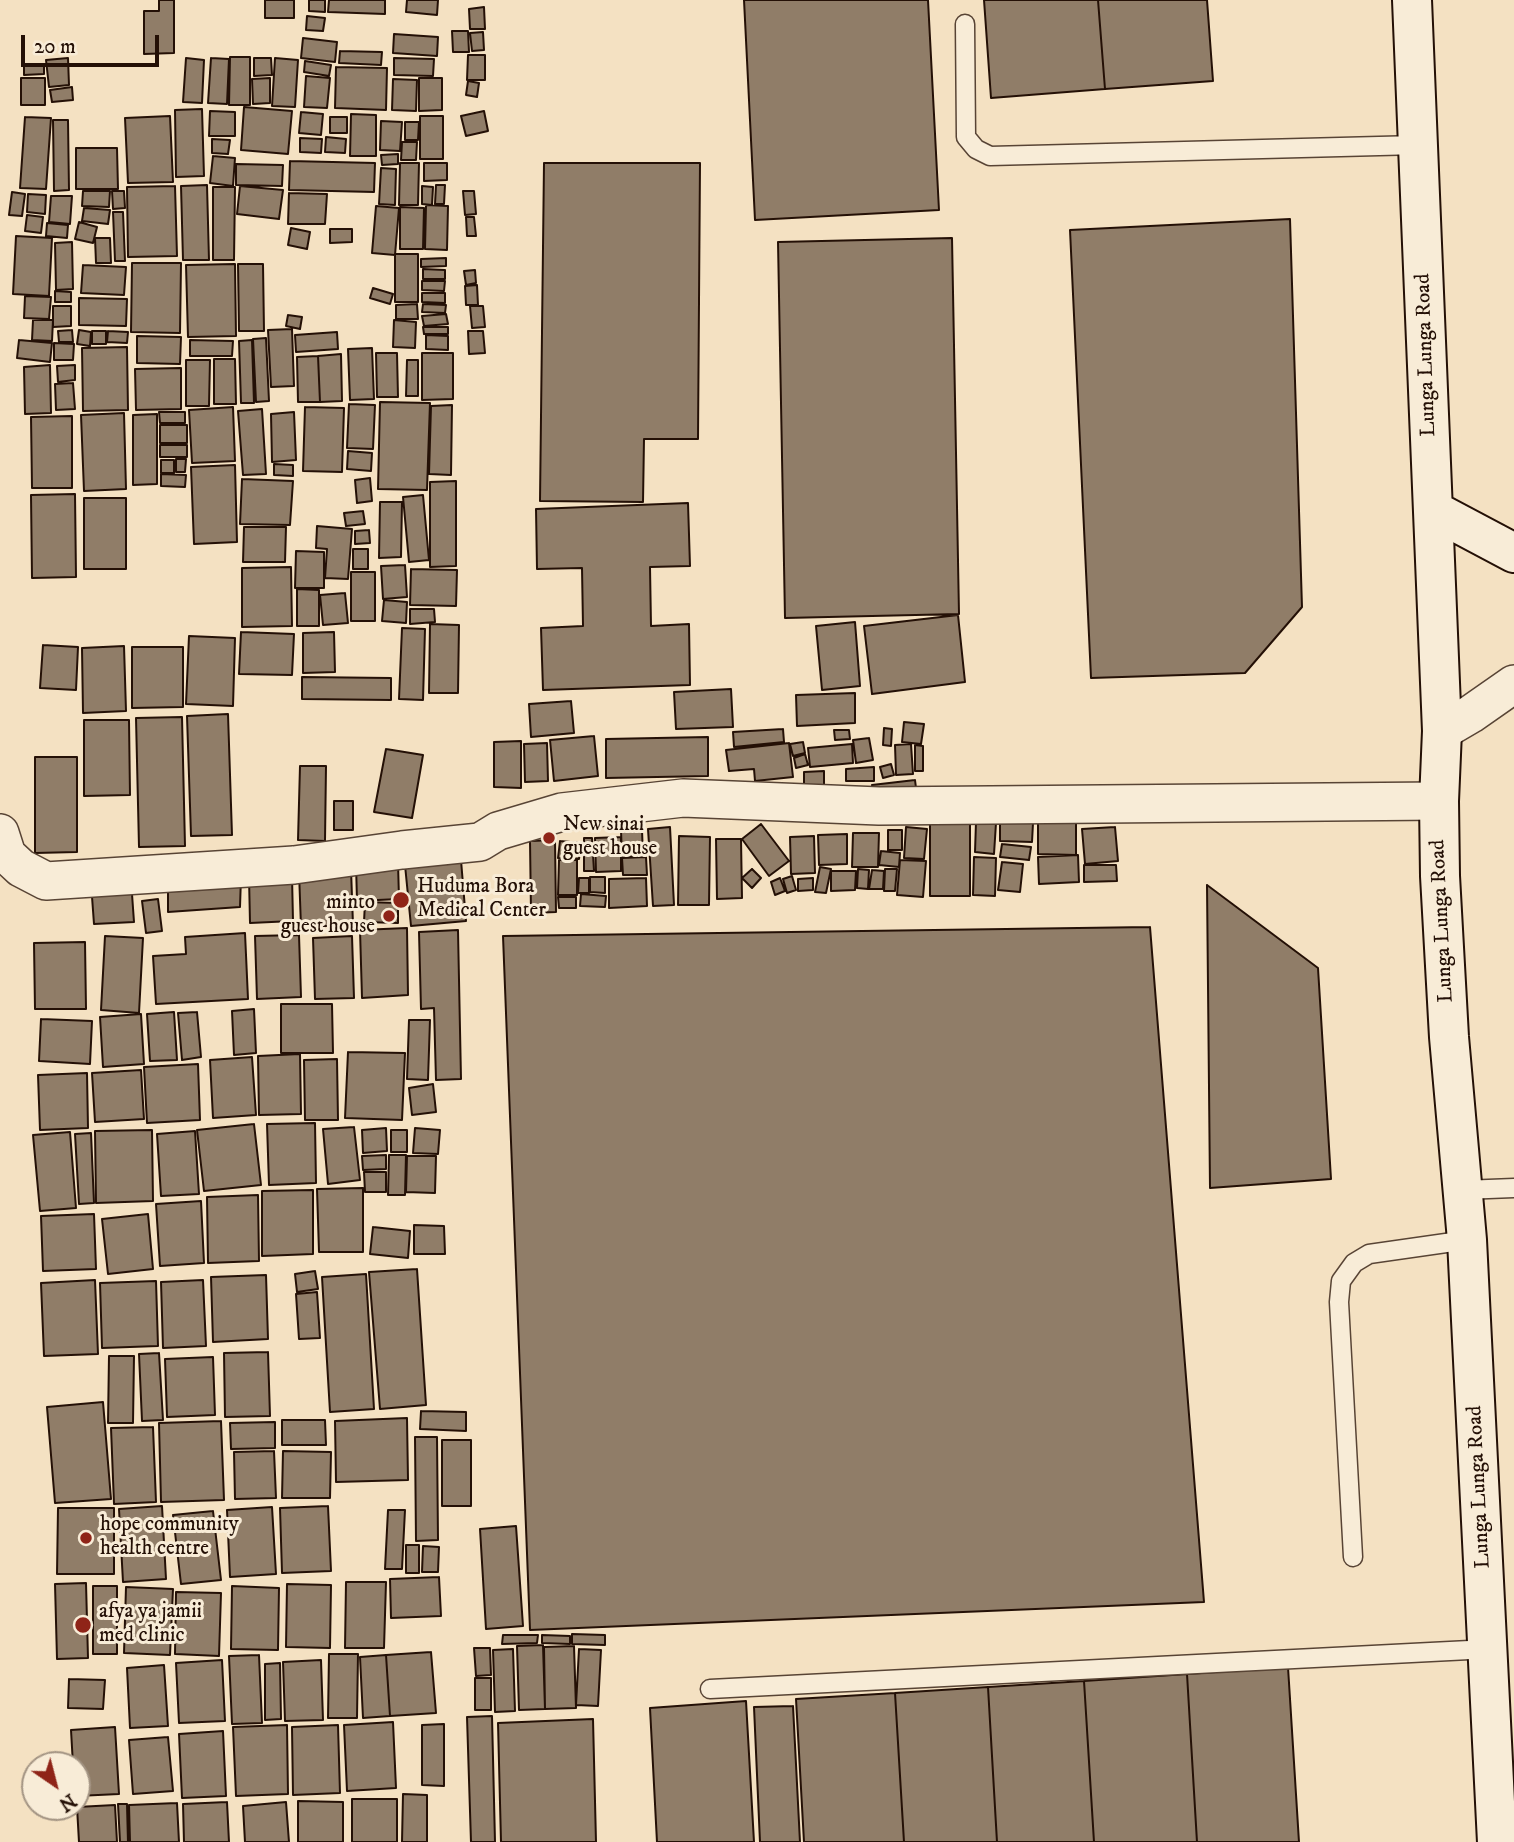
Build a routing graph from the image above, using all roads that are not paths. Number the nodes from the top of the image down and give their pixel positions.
1 (1412, 0) edge
2 (965, 24) dead end
3 (1418, 145) junction
4 (1433, 510) junction
5 (1514, 553) edge
6 (1514, 684) edge
7 (1442, 731) junction
8 (1439, 801) junction
9 (0, 833) edge
10 (1514, 1188) edge
11 (1463, 1190) junction
12 (1467, 1240) junction
13 (1353, 1557) dead end
14 (1489, 1649) junction
15 (710, 1689) dead end
16 (1497, 1842) edge

1 - 3 main road, Lunga Lunga Road
2 - 3 lane
3 - 4 main road, Lunga Lunga Road
4 - 5 main road
4 - 7 main road, Lunga Lunga Road
6 - 7 street
7 - 8 main road, Lunga Lunga Road
8 - 9 street
8 - 11 main road, Lunga Lunga Road
10 - 11 lane
11 - 12 main road, Lunga Lunga Road
12 - 13 lane
12 - 14 main road, Lunga Lunga Road
14 - 15 lane
14 - 16 main road, Lunga Lunga Road

